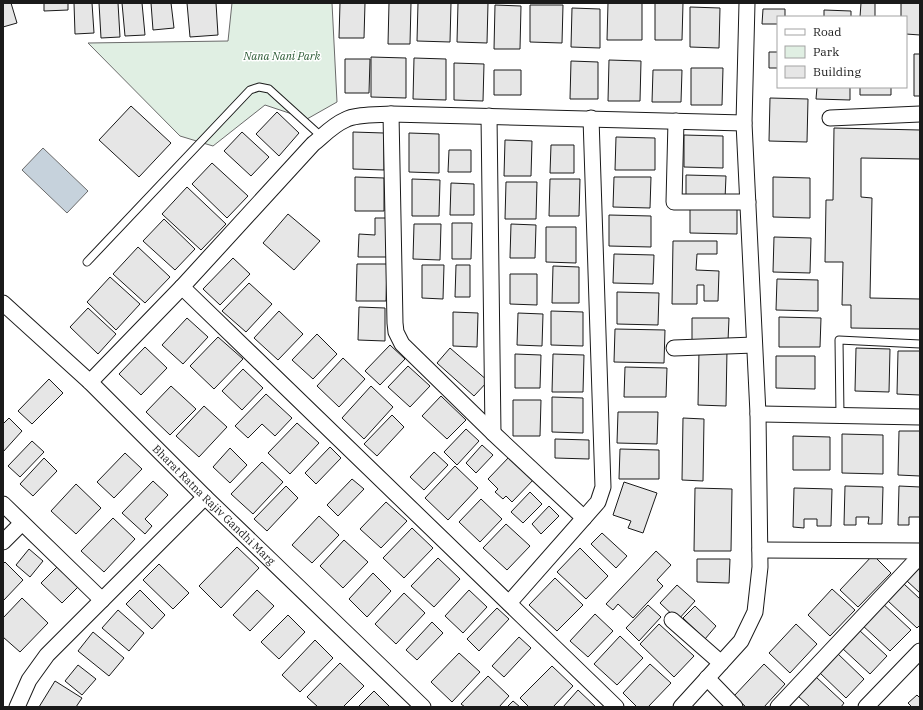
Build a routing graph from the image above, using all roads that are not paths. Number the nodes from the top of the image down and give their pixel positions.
1 (747, 3) edge
2 (391, 114) junction
3 (920, 114) edge
4 (489, 116) junction
5 (591, 118) junction
6 (830, 118) dead end
7 (676, 121) junction
8 (744, 123) junction
9 (322, 137) junction
10 (748, 202) junction
11 (87, 262) dead end
12 (182, 287) junction
13 (3, 303) edge
14 (920, 344) edge
15 (754, 345) junction
16 (674, 348) dead end
17 (90, 382) junction
18 (758, 414) junction
19 (840, 415) junction
20 (920, 417) edge
21 (493, 433) junction
22 (205, 497) junction
23 (3, 504) edge
24 (584, 518) junction
25 (22, 523) junction
26 (3, 542) edge
27 (760, 550) junction
28 (920, 551) edge
29 (920, 556) edge
30 (102, 600) junction
31 (509, 603) junction
32 (672, 620) dead end
33 (920, 651) edge
34 (721, 663) junction
35 (707, 678) junction
36 (18, 707) edge
37 (423, 707) edge
38 (616, 707) edge
39 (681, 707) edge
40 (735, 707) edge
41 (778, 707) edge
42 (866, 707) edge

1 - 8 street
2 - 4 street
2 - 9 street
2 - 21 street
3 - 6 street
4 - 5 street
4 - 21 street
5 - 7 street
5 - 24 street
7 - 8 street
7 - 10 street
8 - 10 street
9 - 11 lane
9 - 12 street
10 - 15 street
12 - 17 street
12 - 31 street
13 - 17 street, Bharat Ratna Rajiv Gandhi Marg
14 - 19 lane
15 - 16 street
15 - 18 street
17 - 22 street, Bharat Ratna Rajiv Gandhi Marg
18 - 19 street
18 - 27 street
19 - 20 street
21 - 24 street
22 - 30 street
22 - 37 street, Bharat Ratna Rajiv Gandhi Marg
23 - 25 street
24 - 31 street
25 - 26 street
25 - 30 street
27 - 28 street
27 - 34 street
29 - 41 street
30 - 36 street
31 - 38 street
32 - 34 street
33 - 42 street
34 - 35 street
35 - 39 street
35 - 40 street

